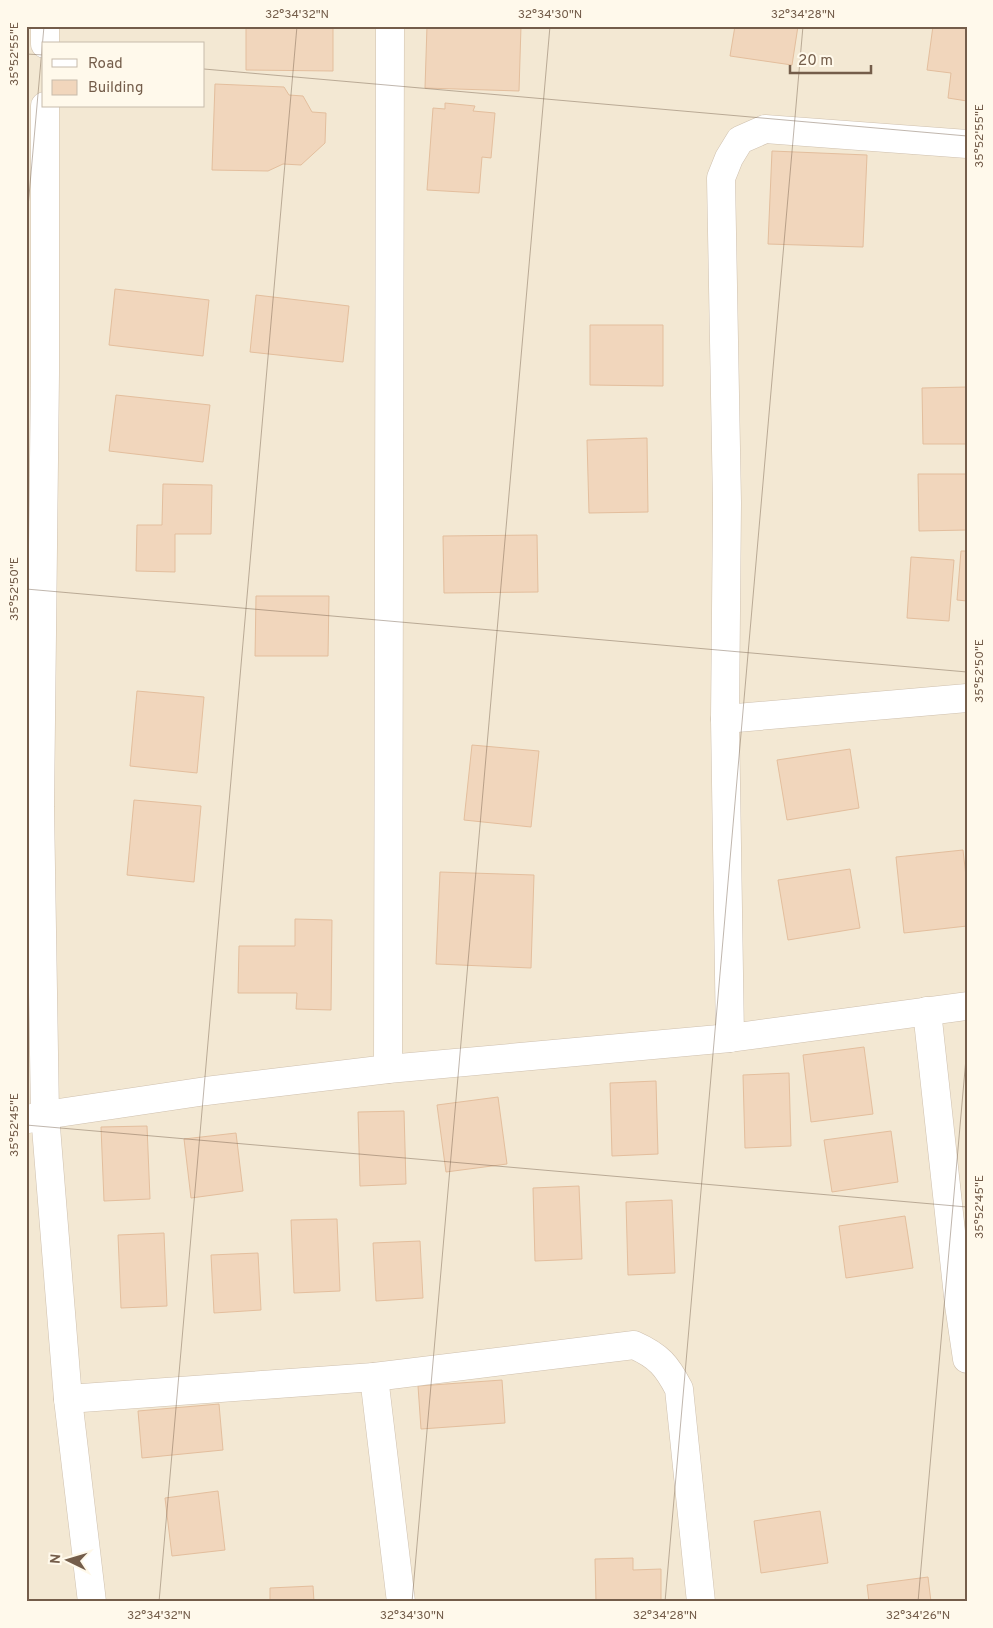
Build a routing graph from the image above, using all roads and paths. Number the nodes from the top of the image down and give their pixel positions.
1 (45, 26) edge
2 (390, 26) edge
3 (45, 42) edge
4 (45, 108) edge
5 (967, 144) edge
6 (967, 698) edge
7 (725, 719) junction
8 (967, 1006) edge
9 (927, 1012) junction
10 (730, 1038) junction
11 (388, 1069) junction
12 (36, 1117) edge
13 (963, 1304) edge
14 (967, 1359) edge
15 (374, 1377) junction
16 (68, 1399) junction
17 (92, 1602) edge
18 (401, 1602) edge
19 (702, 1602) edge

1 - 3 street
2 - 11 street
4 - 12 street
5 - 7 street
6 - 7 street
7 - 10 street
8 - 9 street
9 - 10 street
9 - 13 street
10 - 11 street
11 - 12 street
12 - 16 street
13 - 14 street
15 - 16 street
15 - 18 street
15 - 19 street
16 - 17 street

